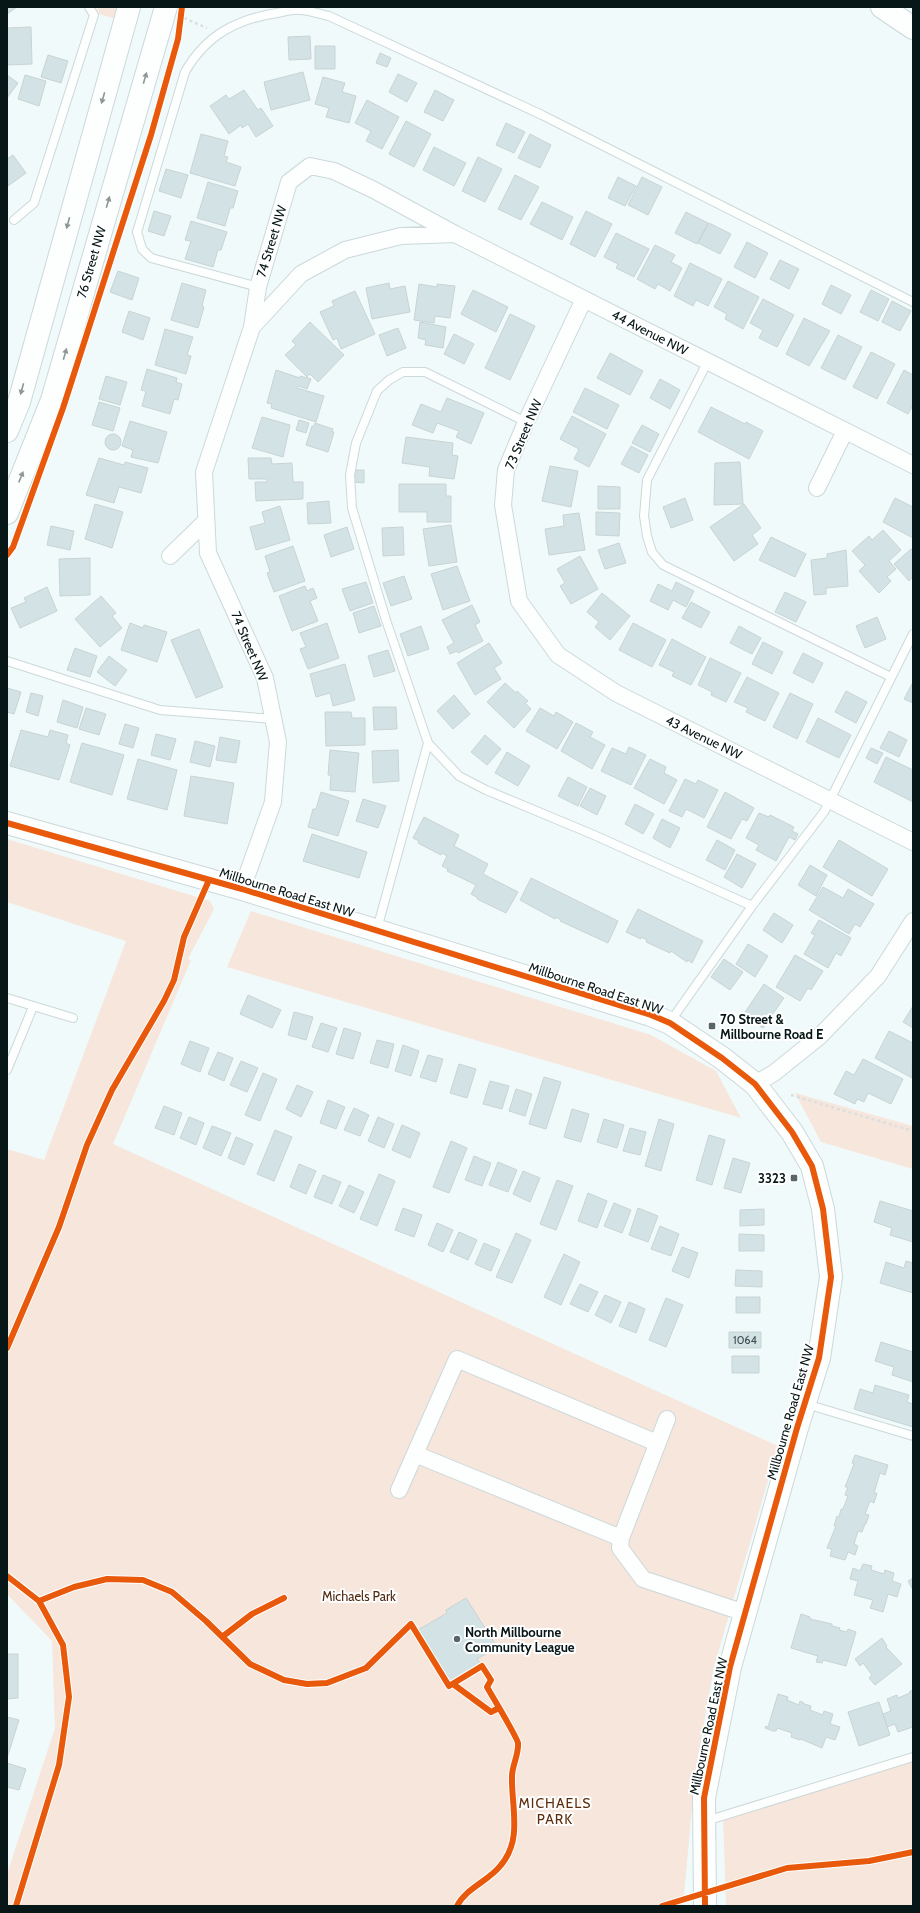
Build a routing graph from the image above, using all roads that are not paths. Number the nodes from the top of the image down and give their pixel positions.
1 (89, 7) edge
2 (129, 7) edge
3 (882, 7) edge
4 (886, 7) edge
5 (176, 11) edge
6 (913, 19) edge
7 (913, 28) edge
8 (310, 166) joint
9 (14, 220) dead end
10 (455, 234) junction
11 (345, 250) joint
12 (258, 287) junction
13 (584, 299) junction
14 (913, 302) edge
15 (252, 327) junction
16 (708, 361) junction
17 (526, 422) junction
18 (7, 431) edge
19 (845, 431) junction
20 (913, 465) edge
21 (817, 488) dead end
22 (7, 513) edge
23 (206, 522) junction
24 (170, 556) dead end
25 (519, 601) joint
26 (913, 634) edge
27 (7, 661) edge
28 (891, 677) junction
29 (274, 719) junction
30 (428, 743) junction
31 (831, 800) junction
32 (7, 823) edge
33 (913, 842) edge
34 (242, 889) junction
35 (752, 906) junction
36 (913, 921) edge
37 (376, 931) junction
38 (7, 998) edge
39 (33, 1007) junction
40 (73, 1018) dead end
41 (670, 1023) junction
42 (7, 1070) edge
43 (755, 1084) junction
44 (805, 1404) junction
45 (667, 1419) dead end
46 (913, 1436) edge
47 (657, 1443) junction
48 (416, 1454) junction
49 (399, 1490) dead end
50 (621, 1538) junction
51 (745, 1613) junction
52 (913, 1756) edge
53 (703, 1822) junction
54 (705, 1906) edge

1 - 9 lane
2 -> 18 main road
3 - 7 main road
4 - 6 main road
22 -> 5 main road, 76 Street NW
8 - 10 street, 44 Avenue NW
8 - 12 street, 74 Street NW
10 - 11 street, 44 Avenue NW
10 - 13 street, 44 Avenue NW
11 - 15 street, 74 Street NW
12 - 14 lane
12 - 15 street, 74 Street NW
13 - 16 street, 44 Avenue NW
13 - 17 street, 73 Street NW
15 - 23 street, 74 Street NW
16 - 19 street, 44 Avenue NW
16 - 28 lane
17 - 25 street, 73 Street NW
17 - 30 lane
19 - 20 street, 44 Avenue NW
19 - 21 street
23 - 24 street
23 - 29 street, 74 Street NW
25 - 31 street, 43 Avenue NW
26 - 28 lane
27 - 29 lane
28 - 31 lane
29 - 34 street, 74 Street NW
30 - 35 lane
30 - 37 lane
31 - 33 street, 43 Avenue NW
31 - 35 lane
32 - 34 main road, Millbourne Road East NW
34 - 37 main road, Millbourne Road East NW
35 - 41 lane
36 - 43 street
37 - 41 main road, Millbourne Road East NW
38 - 39 lane
39 - 40 lane
39 - 42 lane
41 - 43 main road, Millbourne Road East NW
43 - 44 main road, Millbourne Road East NW
44 - 46 lane
44 - 51 main road, Millbourne Road East NW
45 - 47 street
47 - 48 street
47 - 50 street
48 - 49 street
48 - 50 street
50 - 51 street
51 - 53 main road, Millbourne Road East NW
52 - 53 lane
53 - 54 main road, Millbourne Road East NW

